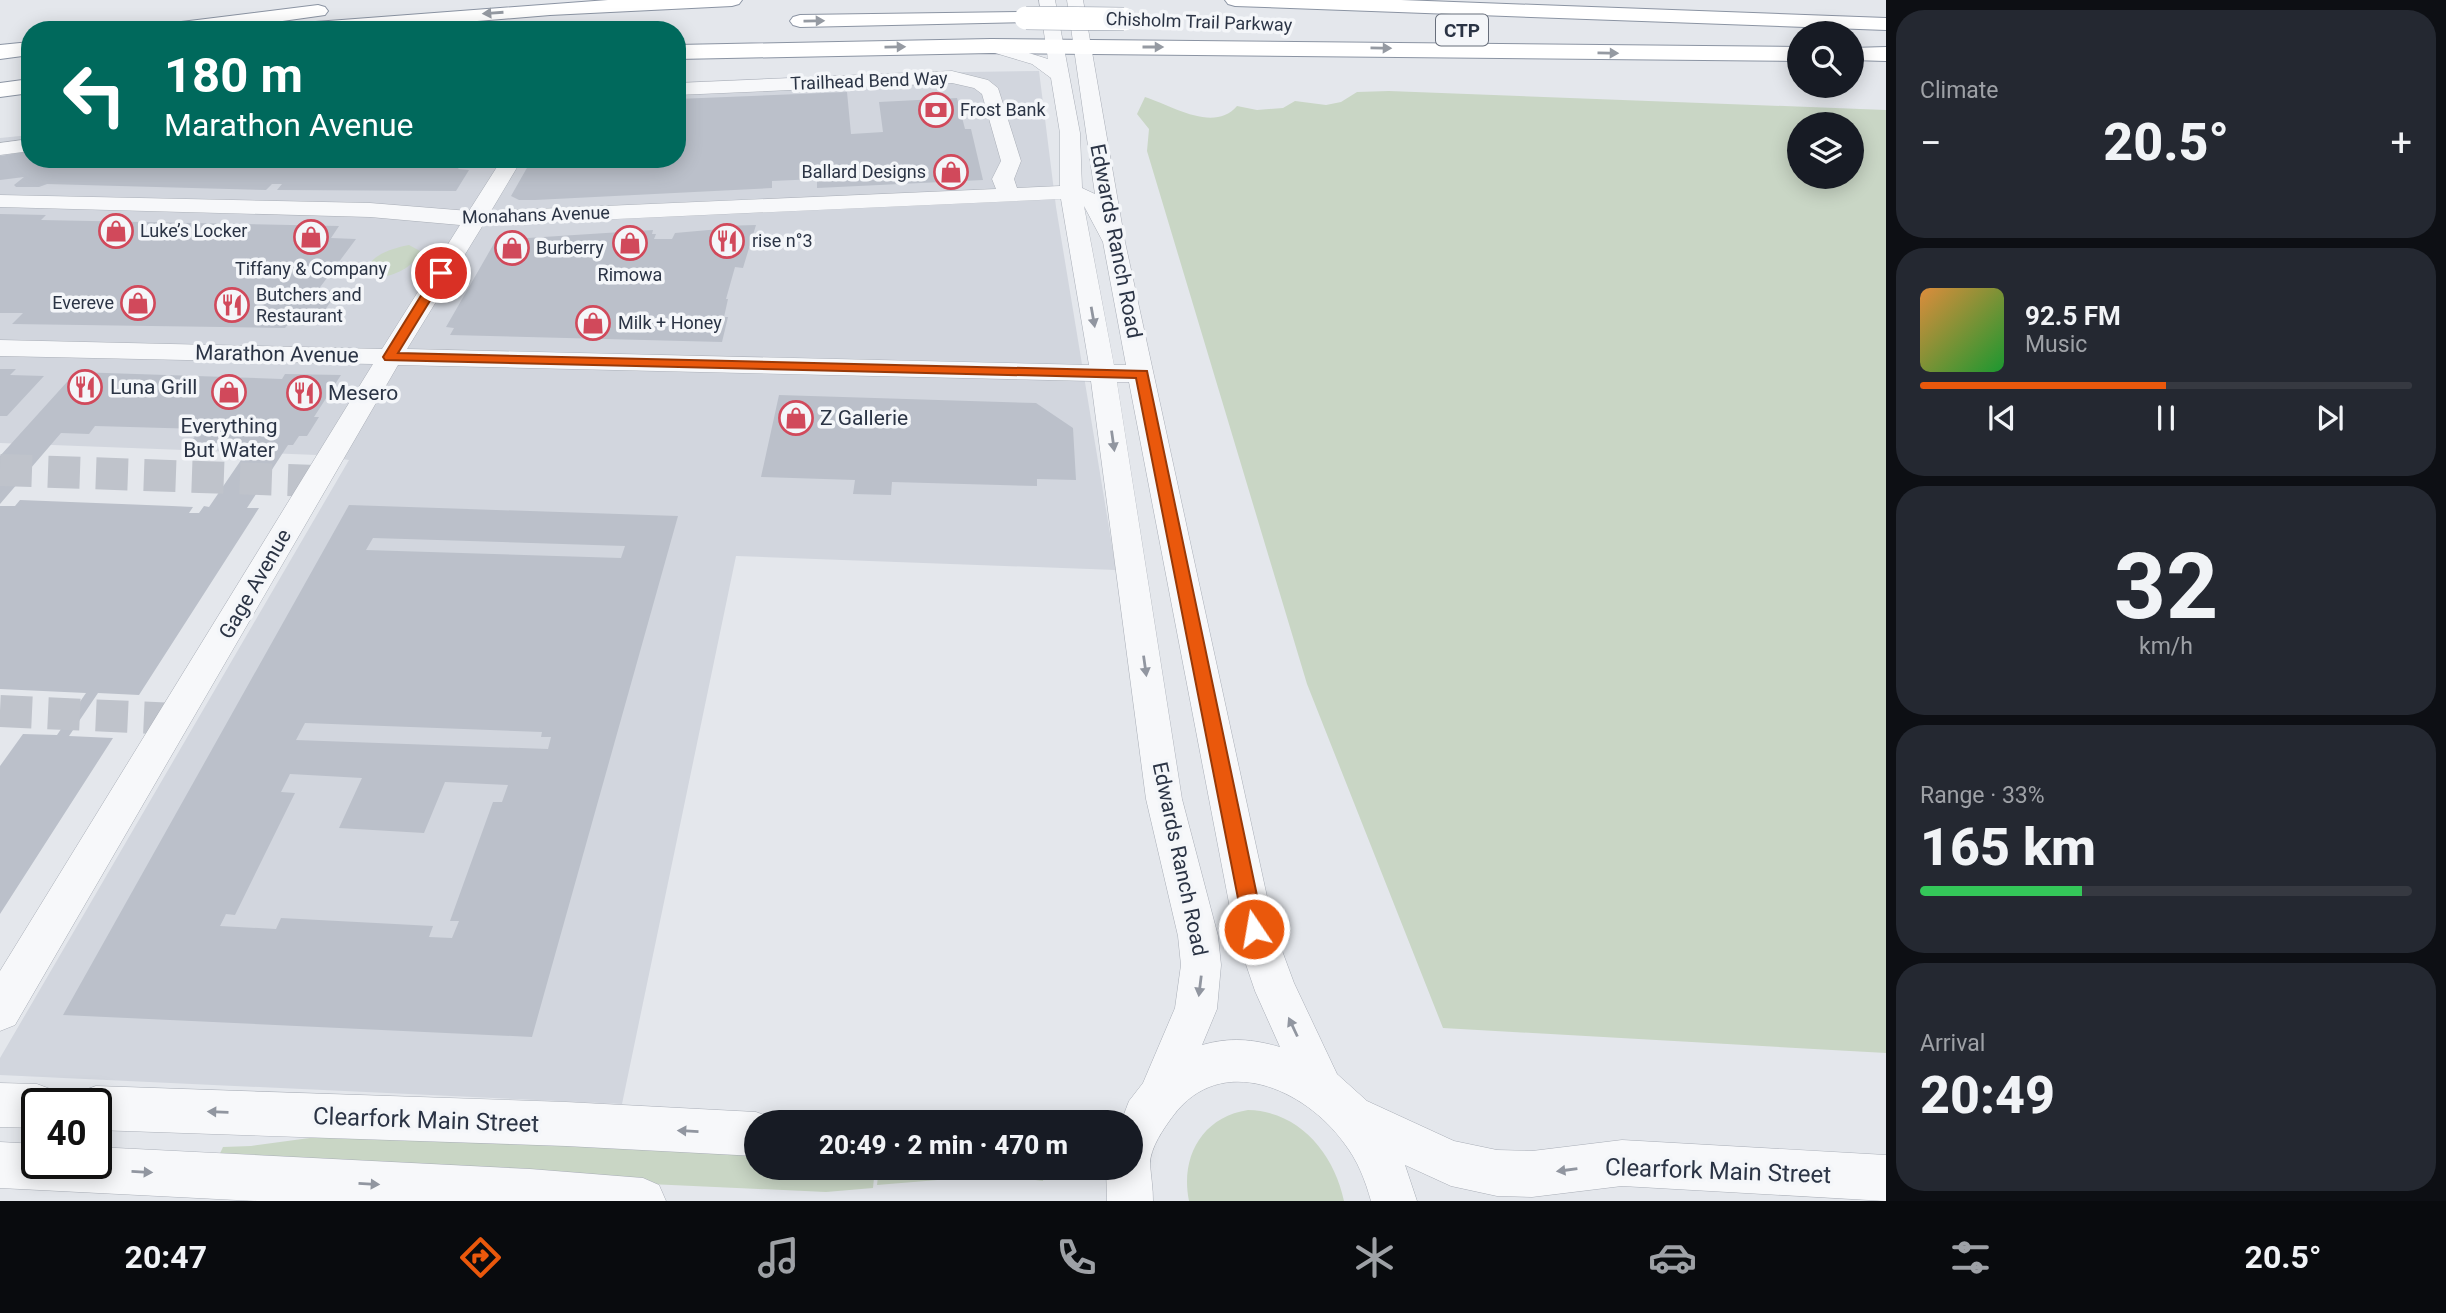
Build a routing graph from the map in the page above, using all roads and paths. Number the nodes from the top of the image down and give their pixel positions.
1 (432, 0) edge
2 (732, 0) edge
3 (1046, 0) edge
4 (1075, 0) edge
5 (1235, 0) edge
6 (1628, 0) edge
7 (1886, 17) edge
8 (1150, 20) dead end
9 (245, 21) edge
10 (401, 21) edge
11 (782, 22) dead end
12 (1886, 24) edge
13 (1442, 30) dead end
14 (1787, 43) edge
15 (1864, 45) edge
16 (991, 46) junction
17 (1056, 46) junction
18 (1085, 46) junction
19 (1886, 46) edge
20 (21, 49) edge
21 (0, 52) edge
22 (686, 52) edge
23 (1787, 54) edge
24 (1864, 54) edge
25 (1886, 54) edge
26 (21, 59) edge
27 (0, 61) edge
28 (1062, 77) junction
29 (21, 87) edge
30 (686, 89) edge
31 (0, 90) edge
32 (21, 99) edge
33 (0, 101) edge
34 (1070, 133) junction
35 (21, 146) edge
36 (0, 149) edge
37 (507, 168) edge
38 (1103, 185) junction
39 (1071, 192) junction
40 (1009, 194) junction
41 (0, 201) edge
42 (476, 218) junction
43 (1114, 243) junction
44 (0, 348) edge
45 (390, 357) junction
46 (1123, 374) junction
47 (0, 1010) edge
48 (1336, 1103) junction
49 (0, 1105) edge
50 (1145, 1105) edge
51 (21, 1106) edge
52 (112, 1109) edge
53 (744, 1133) edge
54 (0, 1165) edge
55 (1886, 1178) edge
56 (1129, 1180) edge
57 (643, 1201) edge
58 (1130, 1201) edge
59 (1394, 1201) edge

1 - 9 highway
2 -> 10 highway
3 - 17 street, Edwards Ranch Road
4 - 18 street, Edwards Ranch Road
5 - 12 highway, Chisholm Trail Parkway / CTP
6 - 7 highway
11 -> 8 highway, Chisholm Trail Parkway, bridge
13 - 14 highway, CTP
15 - 19 highway
16 - 17 highway
22 -> 16 highway
16 - 28 street
17 - 18 highway
17 - 28 street, Edwards Ranch Road
18 -> 23 highway
18 - 38 street, Edwards Ranch Road
20 - 21 highway
24 - 25 highway
26 - 27 highway
28 - 34 street, Edwards Ranch Road
29 - 31 highway
30 - 40 street, Trailhead Bend Way
32 - 33 highway
34 - 38 street
34 - 39 street, Edwards Ranch Road
35 - 36 street
37 - 42 street, Gage Avenue
38 - 43 street, Edwards Ranch Road
39 - 40 street, Monahans Avenue
39 - 43 street
39 -> 46 street, Edwards Ranch Road
40 - 42 street, Monahans Avenue
41 - 42 street, Monahans Avenue
42 - 45 street, Gage Avenue
43 - 46 street, Edwards Ranch Road
44 - 45 street, Marathon Avenue
45 - 46 street, Marathon Avenue
45 - 47 street, Gage Avenue
48 -> 46 street, Edwards Ranch Road
46 -> 50 street, Edwards Ranch Road
48 - 50 street, Clearfork Main Street
55 -> 48 street, Clearfork Main Street
48 - 59 street, Edwards Ranch Road
49 - 51 street
53 -> 52 street, Clearfork Main Street
54 -> 57 street
56 - 58 street

